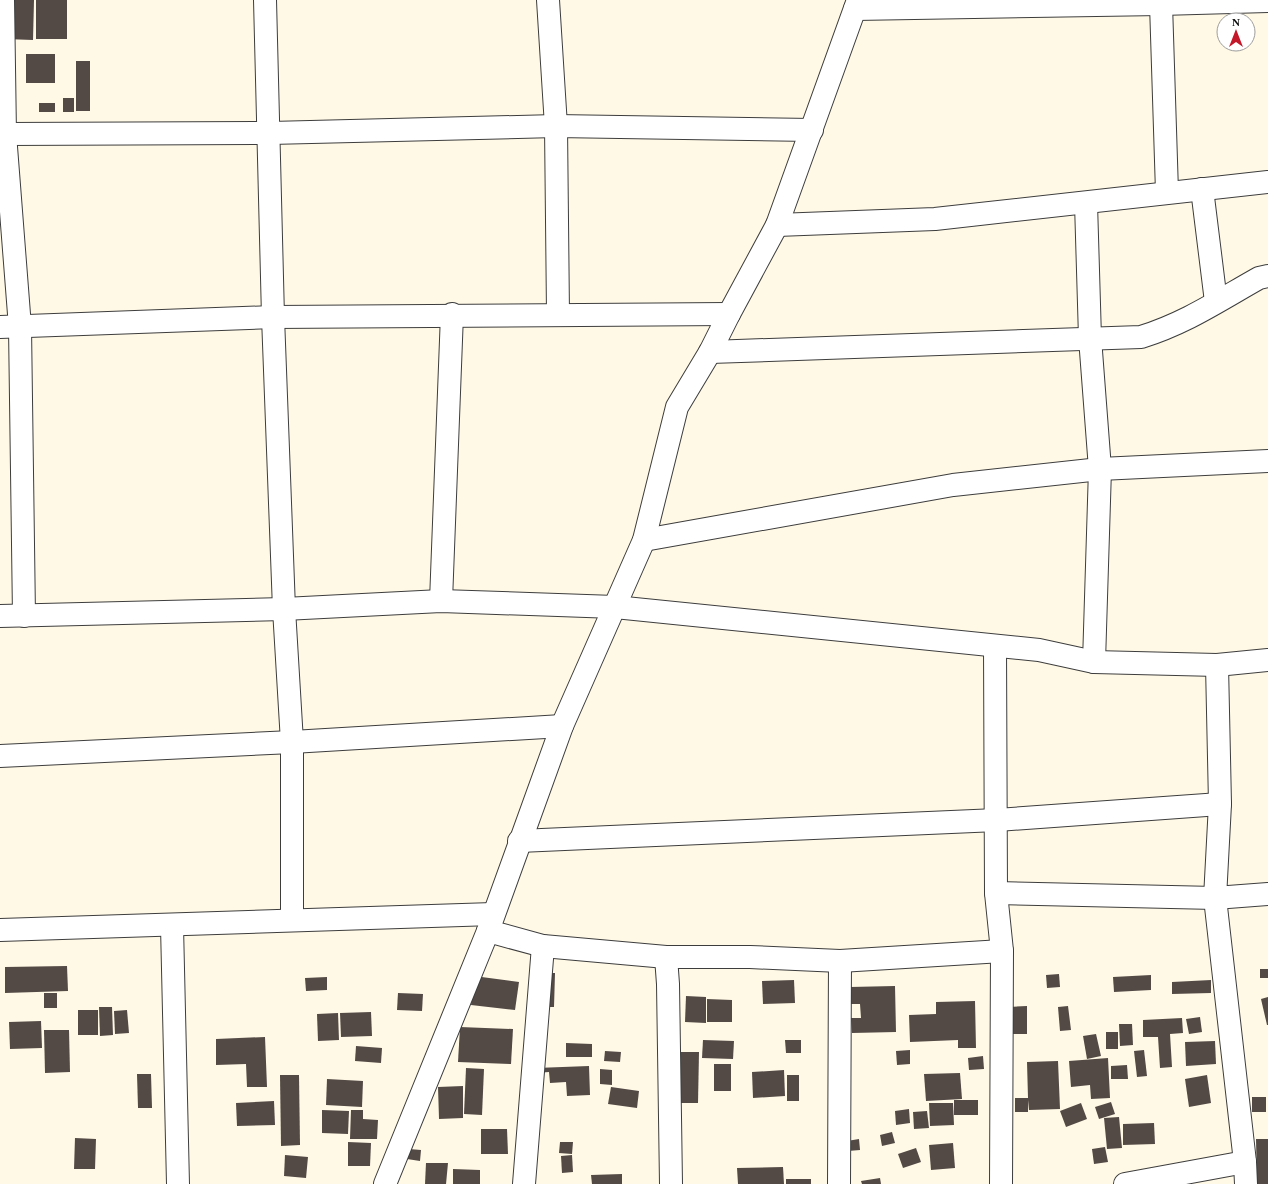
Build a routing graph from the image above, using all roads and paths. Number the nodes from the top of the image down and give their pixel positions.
1 (3, 0) edge
2 (265, 0) edge
3 (548, 0) edge
4 (1205, 1) edge
5 (1268, 1) edge
6 (857, 4) edge
7 (1160, 4) junction
8 (556, 126) junction
9 (812, 130) junction
10 (270, 133) junction
11 (5, 134) junction
12 (1268, 182) edge
13 (1202, 189) junction
14 (1167, 192) junction
15 (1086, 204) junction
16 (777, 225) junction
17 (1268, 276) edge
18 (1216, 302) junction
19 (452, 314) junction
20 (558, 314) junction
21 (729, 314) junction
22 (273, 317) junction
23 (10, 327) edge
24 (1090, 338) junction
25 (710, 352) junction
26 (1268, 461) edge
27 (1100, 468) junction
28 (644, 540) junction
29 (442, 601) junction
30 (615, 607) junction
31 (284, 609) junction
32 (0, 616) edge
33 (24, 616) junction
34 (995, 647) junction
35 (1268, 660) edge
36 (1094, 662) junction
37 (1217, 665) junction
38 (562, 726) junction
39 (292, 742) junction
40 (0, 756) edge
41 (1220, 804) junction
42 (997, 820) junction
43 (519, 842) junction
44 (996, 893) junction
45 (1268, 894) edge
46 (1215, 898) junction
47 (292, 919) junction
48 (490, 922) junction
49 (172, 926) junction
50 (0, 930) edge
51 (543, 946) junction
52 (1002, 952) junction
53 (666, 957) junction
54 (840, 961) junction
55 (1245, 1162) junction
56 (178, 1184) edge
57 (385, 1184) edge
58 (524, 1184) edge
59 (671, 1184) edge
60 (839, 1184) edge
61 (1001, 1184) edge
62 (1125, 1184) edge
63 (1246, 1184) edge

1 - 11 street
2 - 10 street
3 - 8 street
4 - 5 street
4 - 7 street
6 - 7 street
6 - 9 street
7 - 14 street
8 - 9 street
8 - 10 street
8 - 20 street
9 - 16 street
10 - 11 street
10 - 22 street
11 - 23 street
12 - 13 street
13 - 14 street
13 - 18 street
14 - 15 street
15 - 16 street
15 - 24 street
16 - 21 street
17 - 18 street
18 - 24 street
19 - 20 street
19 - 22 street
19 - 29 street
20 - 21 street
21 - 25 street
22 - 23 street
22 - 31 street
23 - 33 street
24 - 25 street
24 - 27 street
25 - 28 street
26 - 27 street
27 - 28 street
27 - 36 street
28 - 30 street
29 - 30 street
29 - 31 street
30 - 34 street
30 - 38 street
31 - 33 street
31 - 39 street
32 - 33 street
34 - 36 street
34 - 42 street
35 - 37 street
36 - 37 street
37 - 41 street
38 - 39 street
38 - 43 street
39 - 40 street
39 - 47 street
41 - 42 street
41 - 46 street
42 - 43 street
42 - 44 street
43 - 48 street
44 - 46 street
44 - 52 street
45 - 46 street
46 - 55 street
47 - 48 street
47 - 49 street
48 - 51 street
48 - 57 street
49 - 50 street
49 - 56 street
51 - 53 street
51 - 58 street
52 - 54 street
52 - 61 street
53 - 54 street
53 - 59 street
54 - 60 street
55 - 62 street
55 - 63 street

